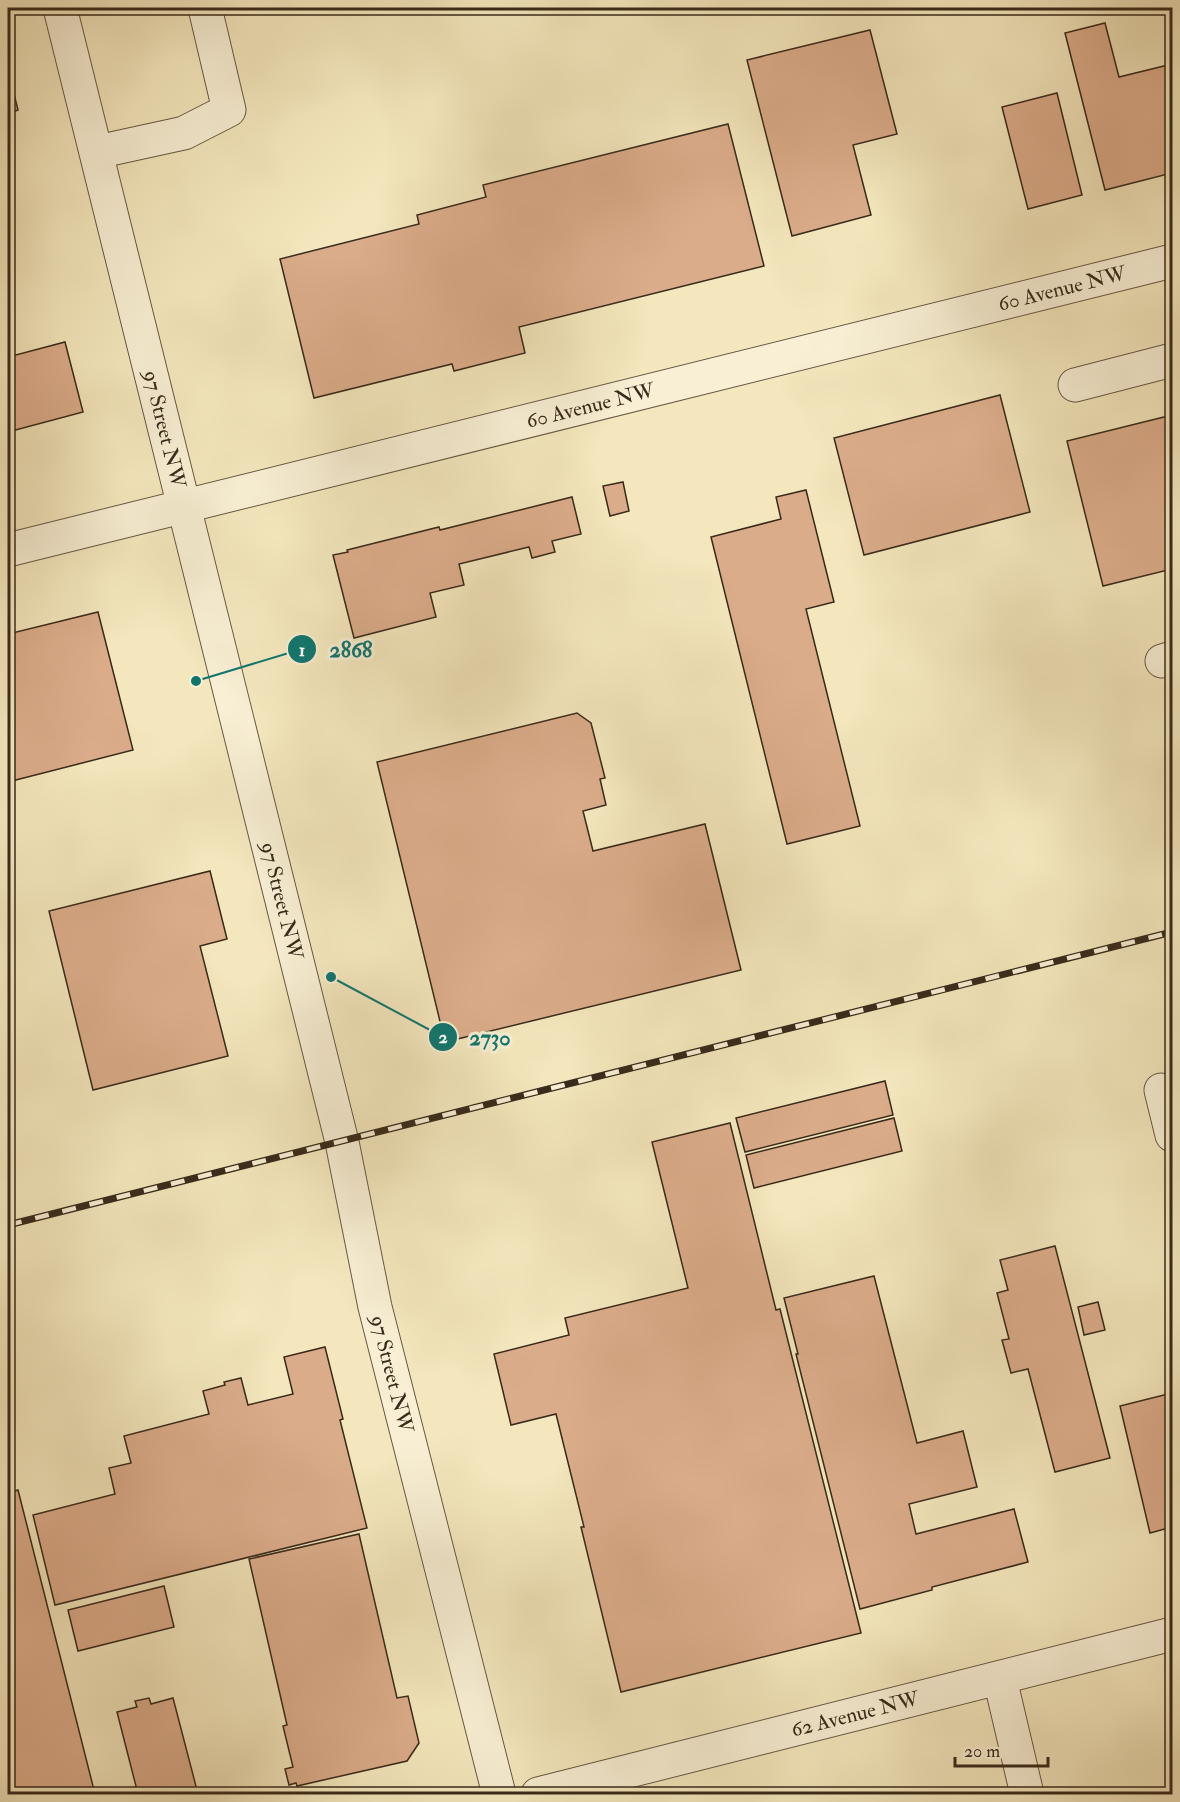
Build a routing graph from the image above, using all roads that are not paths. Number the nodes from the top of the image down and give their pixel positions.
1 (60, 8) edge
2 (205, 8) edge
3 (97, 152) junction
4 (1173, 261) edge
5 (1173, 360) edge
6 (1075, 385) dead end
7 (185, 505) junction
8 (8, 550) edge
9 (1161, 1090) dead end
10 (1173, 1136) edge
11 (1173, 1634) edge
12 (1000, 1679) junction
13 (498, 1794) edge
14 (538, 1794) edge
15 (1027, 1794) edge

1 - 3 street, 97 Street NW
2 - 3 street
3 - 7 street, 97 Street NW
4 - 7 street, 60 Avenue NW
5 - 6 street
7 - 8 street, 60 Avenue NW
7 - 13 street, 97 Street NW
9 - 10 street
11 - 12 street, 62 Avenue NW
12 - 14 street, 62 Avenue NW
12 - 15 street

